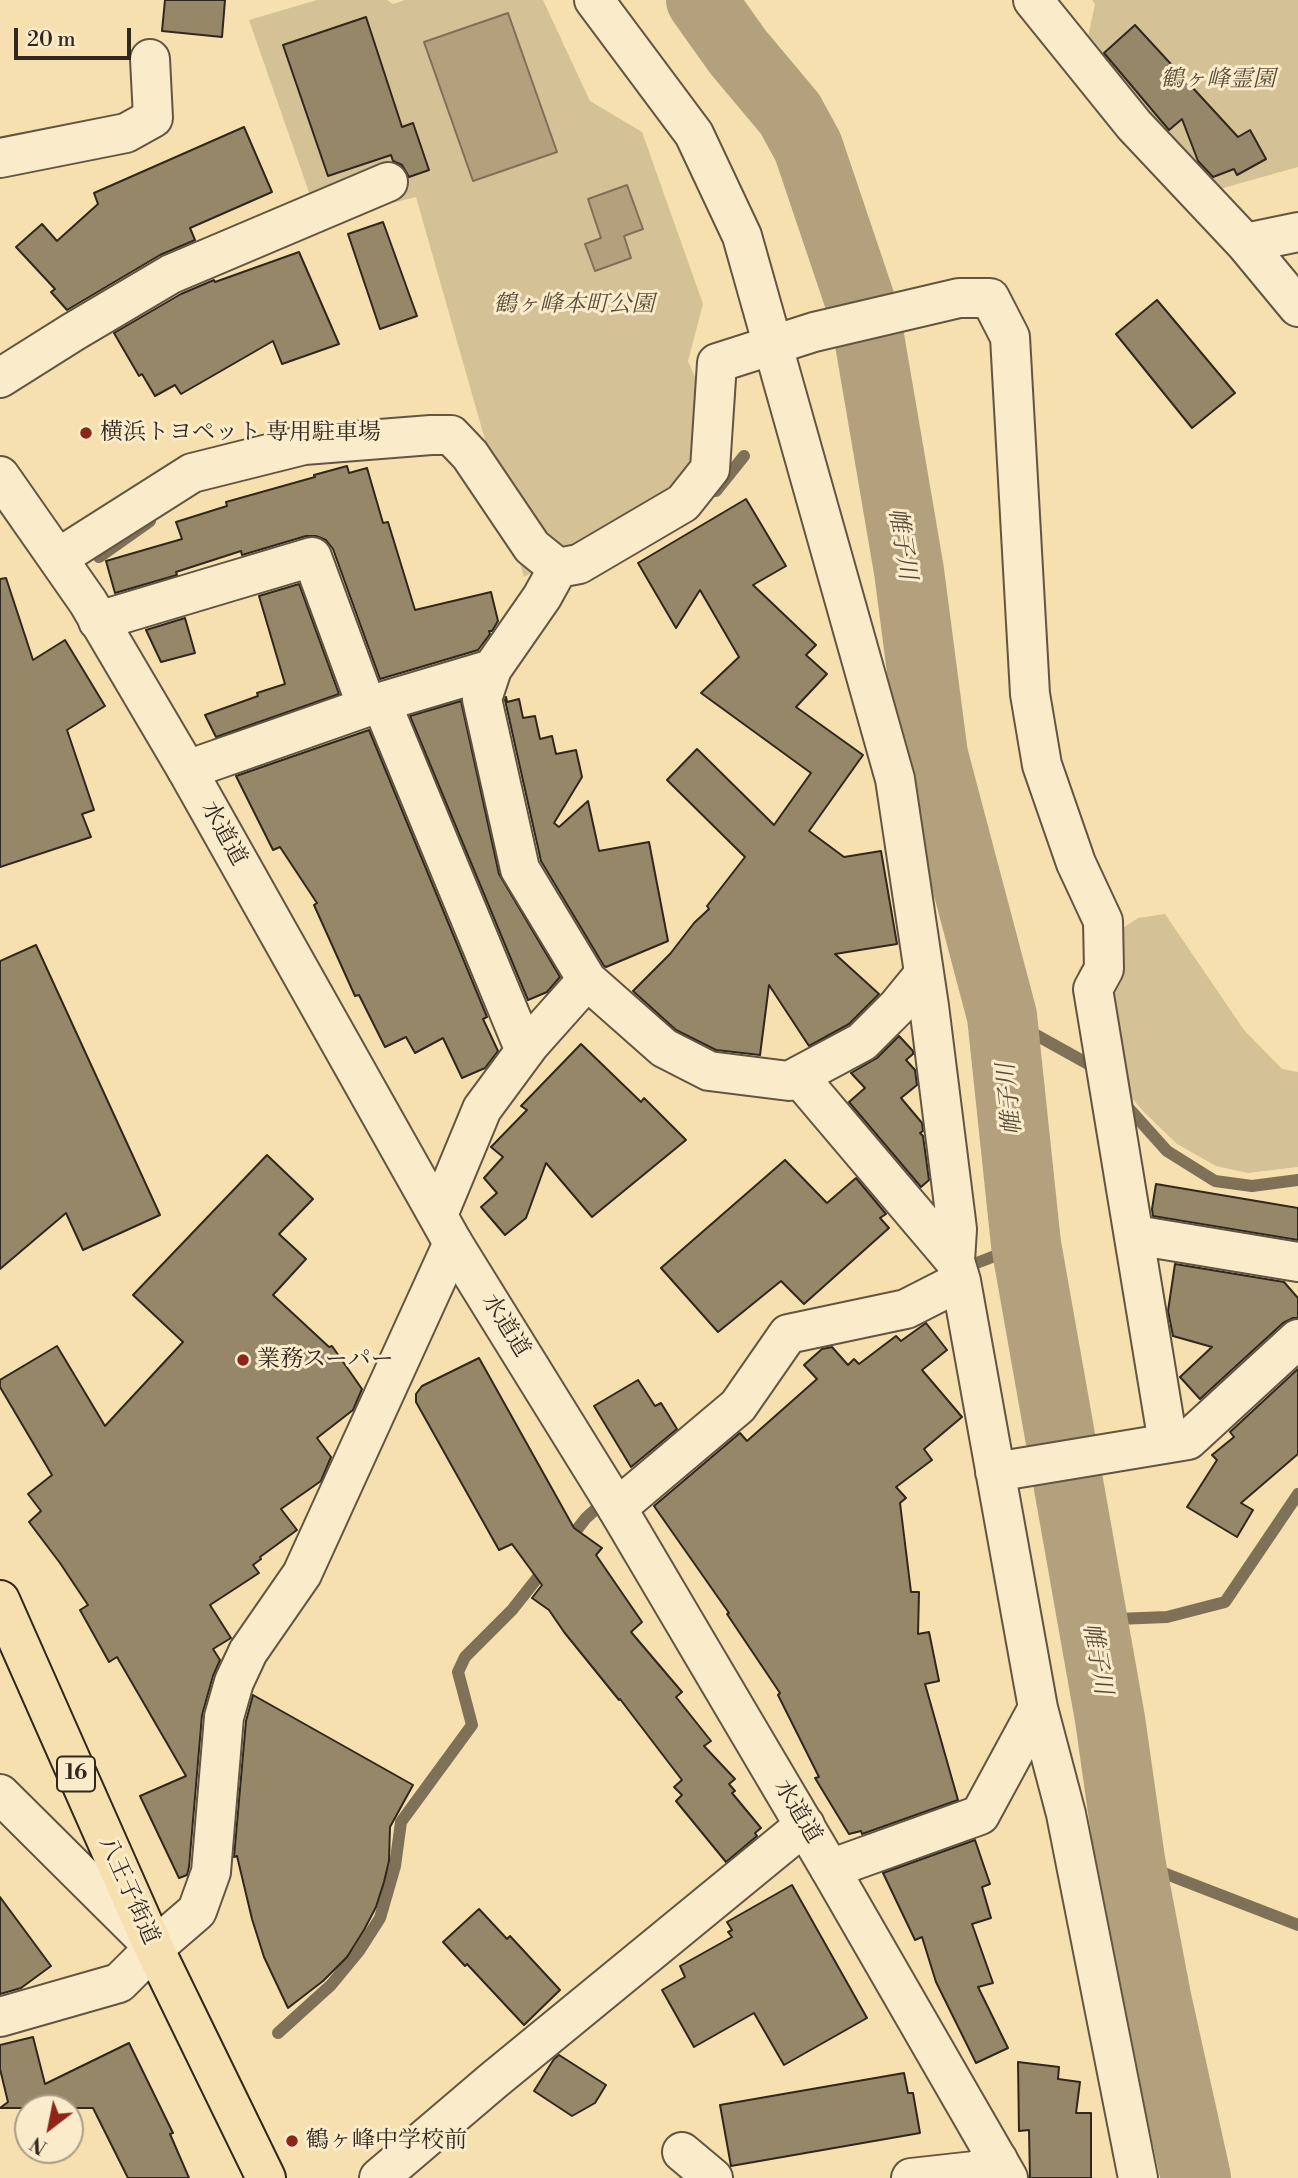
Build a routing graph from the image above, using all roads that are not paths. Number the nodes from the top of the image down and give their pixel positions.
1 (594, 0) edge
2 (1032, 0) edge
3 (150, 59) dead end
4 (0, 158) edge
5 (388, 182) dead end
6 (1298, 232) edge
7 (1245, 243) junction
8 (1298, 307) edge
9 (773, 346) junction
10 (0, 378) edge
11 (0, 476) edge
12 (58, 558) junction
13 (551, 581) junction
14 (98, 621) junction
15 (492, 669) junction
16 (374, 705) junction
17 (187, 770) junction
18 (924, 974) junction
19 (587, 980) junction
20 (525, 1051) junction
21 (799, 1077) junction
22 (446, 1229) junction
23 (1135, 1234) junction
24 (1298, 1262) edge
25 (958, 1271) junction
26 (1298, 1339) edge
27 (1153, 1446) junction
28 (995, 1472) junction
29 (617, 1508) junction
30 (0, 1600) edge
31 (1038, 1708) junction
32 (0, 1794) edge
33 (805, 1825) junction
34 (831, 1869) junction
35 (154, 1948) junction
36 (0, 2017) edge
37 (682, 2152) dead end
38 (988, 2172) edge
39 (266, 2178) edge
40 (379, 2178) edge
41 (713, 2178) edge
42 (911, 2178) edge
43 (1138, 2178) edge

1 - 9 street
2 - 7 street
3 - 4 street
5 - 10 street
6 - 7 street
7 - 8 street
9 - 13 street
9 - 18 street
9 - 23 street
11 - 12 street, 水道道
12 - 13 street
12 - 14 street, 水道道
13 - 15 street
14 - 16 street
14 - 17 street, 水道道
15 - 16 street
15 - 19 street
16 - 17 street
16 - 20 street
17 - 22 street, 水道道
18 - 21 street
18 - 25 street
19 - 20 street
19 - 21 street
20 - 22 street
21 - 25 street
22 - 29 street, 水道道
22 - 35 street
23 - 24 street
23 - 27 street
25 - 28 street
25 - 29 street
26 - 27 street
27 - 28 street
28 - 31 street
29 - 33 street, 水道道
30 - 35 highway, 八王子街道 / 16
31 - 34 street
31 - 43 street
32 - 35 street
33 - 34 street, 水道道
33 - 40 street
34 - 38 street, 水道道
35 - 36 street
35 - 39 highway, 八王子街道 / 16
37 - 41 street
38 - 42 street

